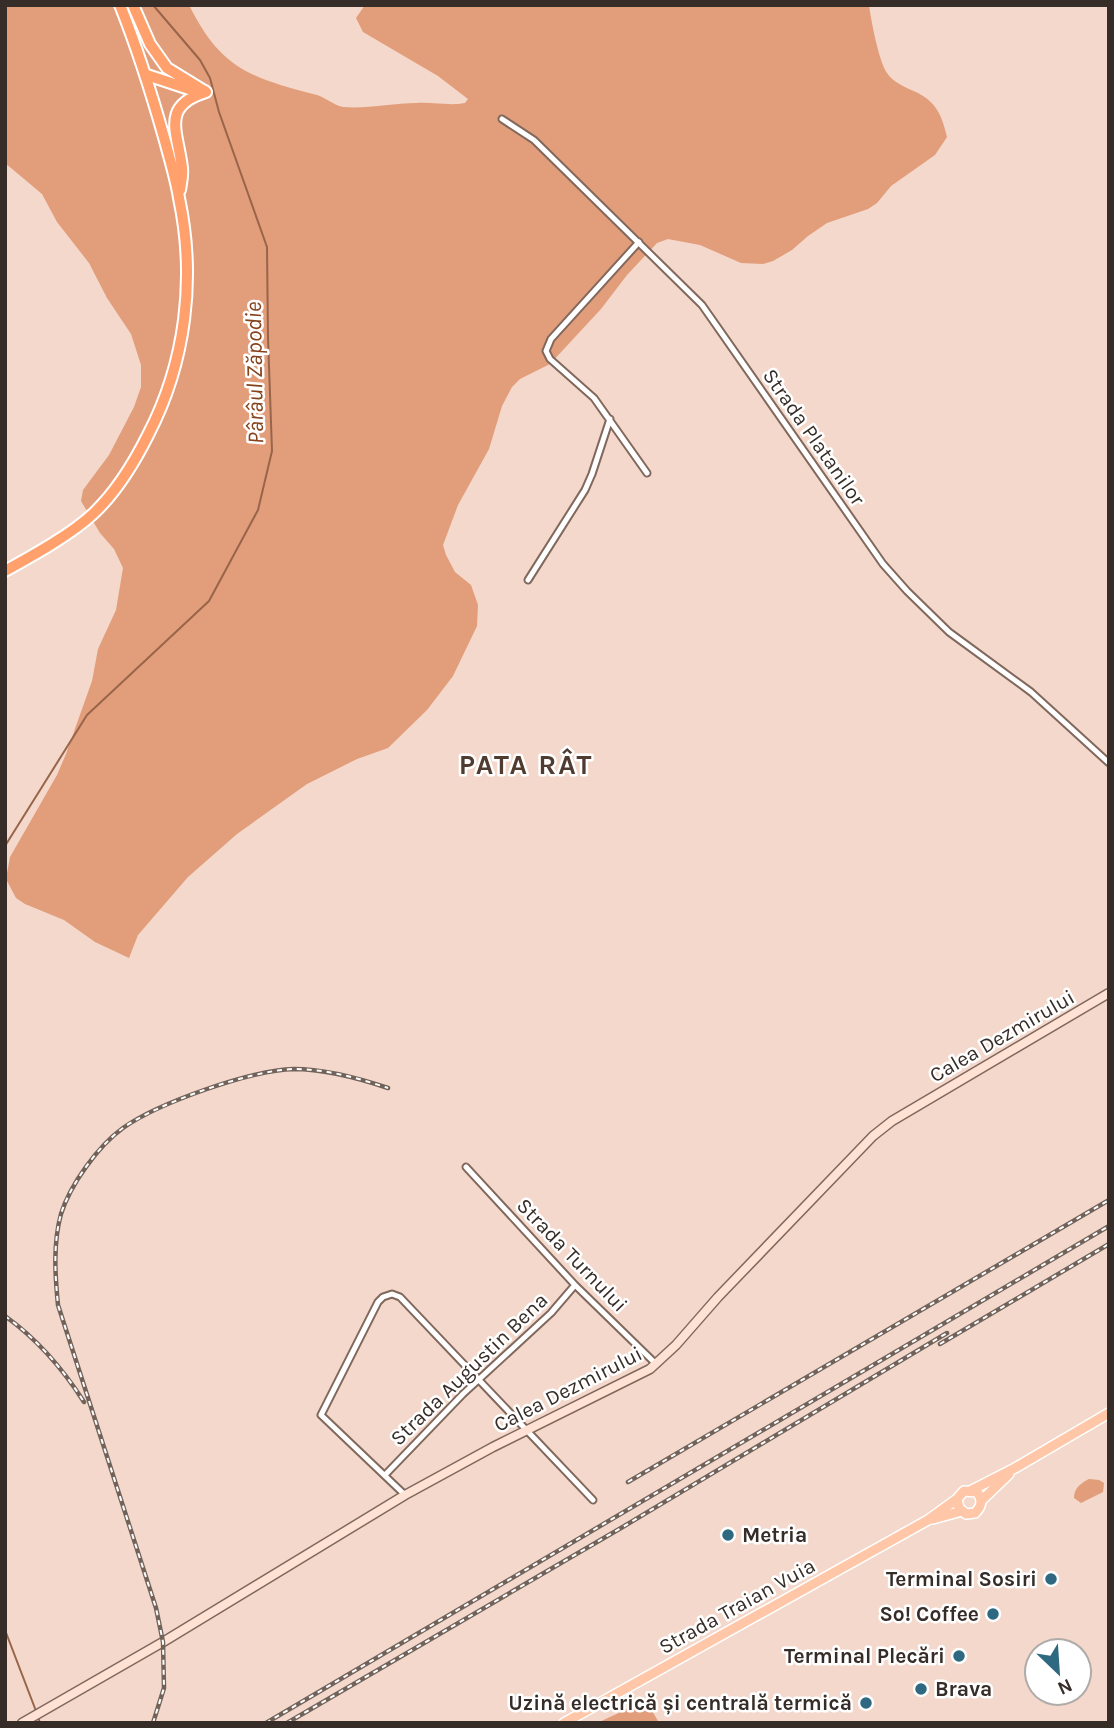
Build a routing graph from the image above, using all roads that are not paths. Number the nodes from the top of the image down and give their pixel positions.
1 (120, 5) edge
2 (133, 5) edge
3 (167, 68) junction
4 (147, 75) junction
5 (206, 92) junction
6 (502, 119) dead end
7 (179, 197) junction
8 (639, 242) junction
9 (610, 419) junction
10 (647, 473) dead end
11 (5, 571) edge
12 (528, 580) dead end
13 (1109, 763) edge
14 (1109, 993) edge
15 (466, 1167) dead end
16 (575, 1285) junction
17 (656, 1364) junction
18 (479, 1381) junction
19 (1109, 1413) edge
20 (526, 1430) junction
21 (1015, 1468) junction
22 (385, 1475) junction
23 (972, 1490) junction
24 (405, 1495) junction
25 (957, 1499) junction
26 (593, 1500) dead end
27 (982, 1500) junction
28 (962, 1511) junction
29 (928, 1521) junction
30 (22, 1723) edge
31 (564, 1723) edge

1 - 4 highway
2 - 3 highway
3 - 4 highway
3 - 5 highway
4 - 5 highway
4 - 7 highway
5 - 7 highway
6 - 8 street, Strada Platanilor
7 - 11 highway
8 - 9 street
8 - 13 street, Strada Platanilor
9 - 10 street
9 - 12 street
14 - 17 main road, Calea Dezmirului
15 - 16 street, Strada Turnului
16 - 17 street, Strada Turnului
16 - 18 street, Strada Augustin Bena
17 - 20 main road, Calea Dezmirului
18 - 20 street
18 - 22 street, Strada Augustin Bena
18 - 22 street
19 - 21 main road, Strada Traian Vuia
20 - 24 main road, Calea Dezmirului
20 - 26 street
21 - 23 main road, Strada Traian Vuia
21 - 27 main road, Strada Traian Vuia
22 - 24 street
23 - 25 main road, Strada Traian Vuia
23 - 27 main road
24 - 30 main road, Calea Dezmirului
25 - 28 main road
25 - 29 main road, Strada Traian Vuia
27 - 28 main road, Strada Traian Vuia
28 - 29 main road, Strada Traian Vuia
29 - 31 main road, Strada Traian Vuia

